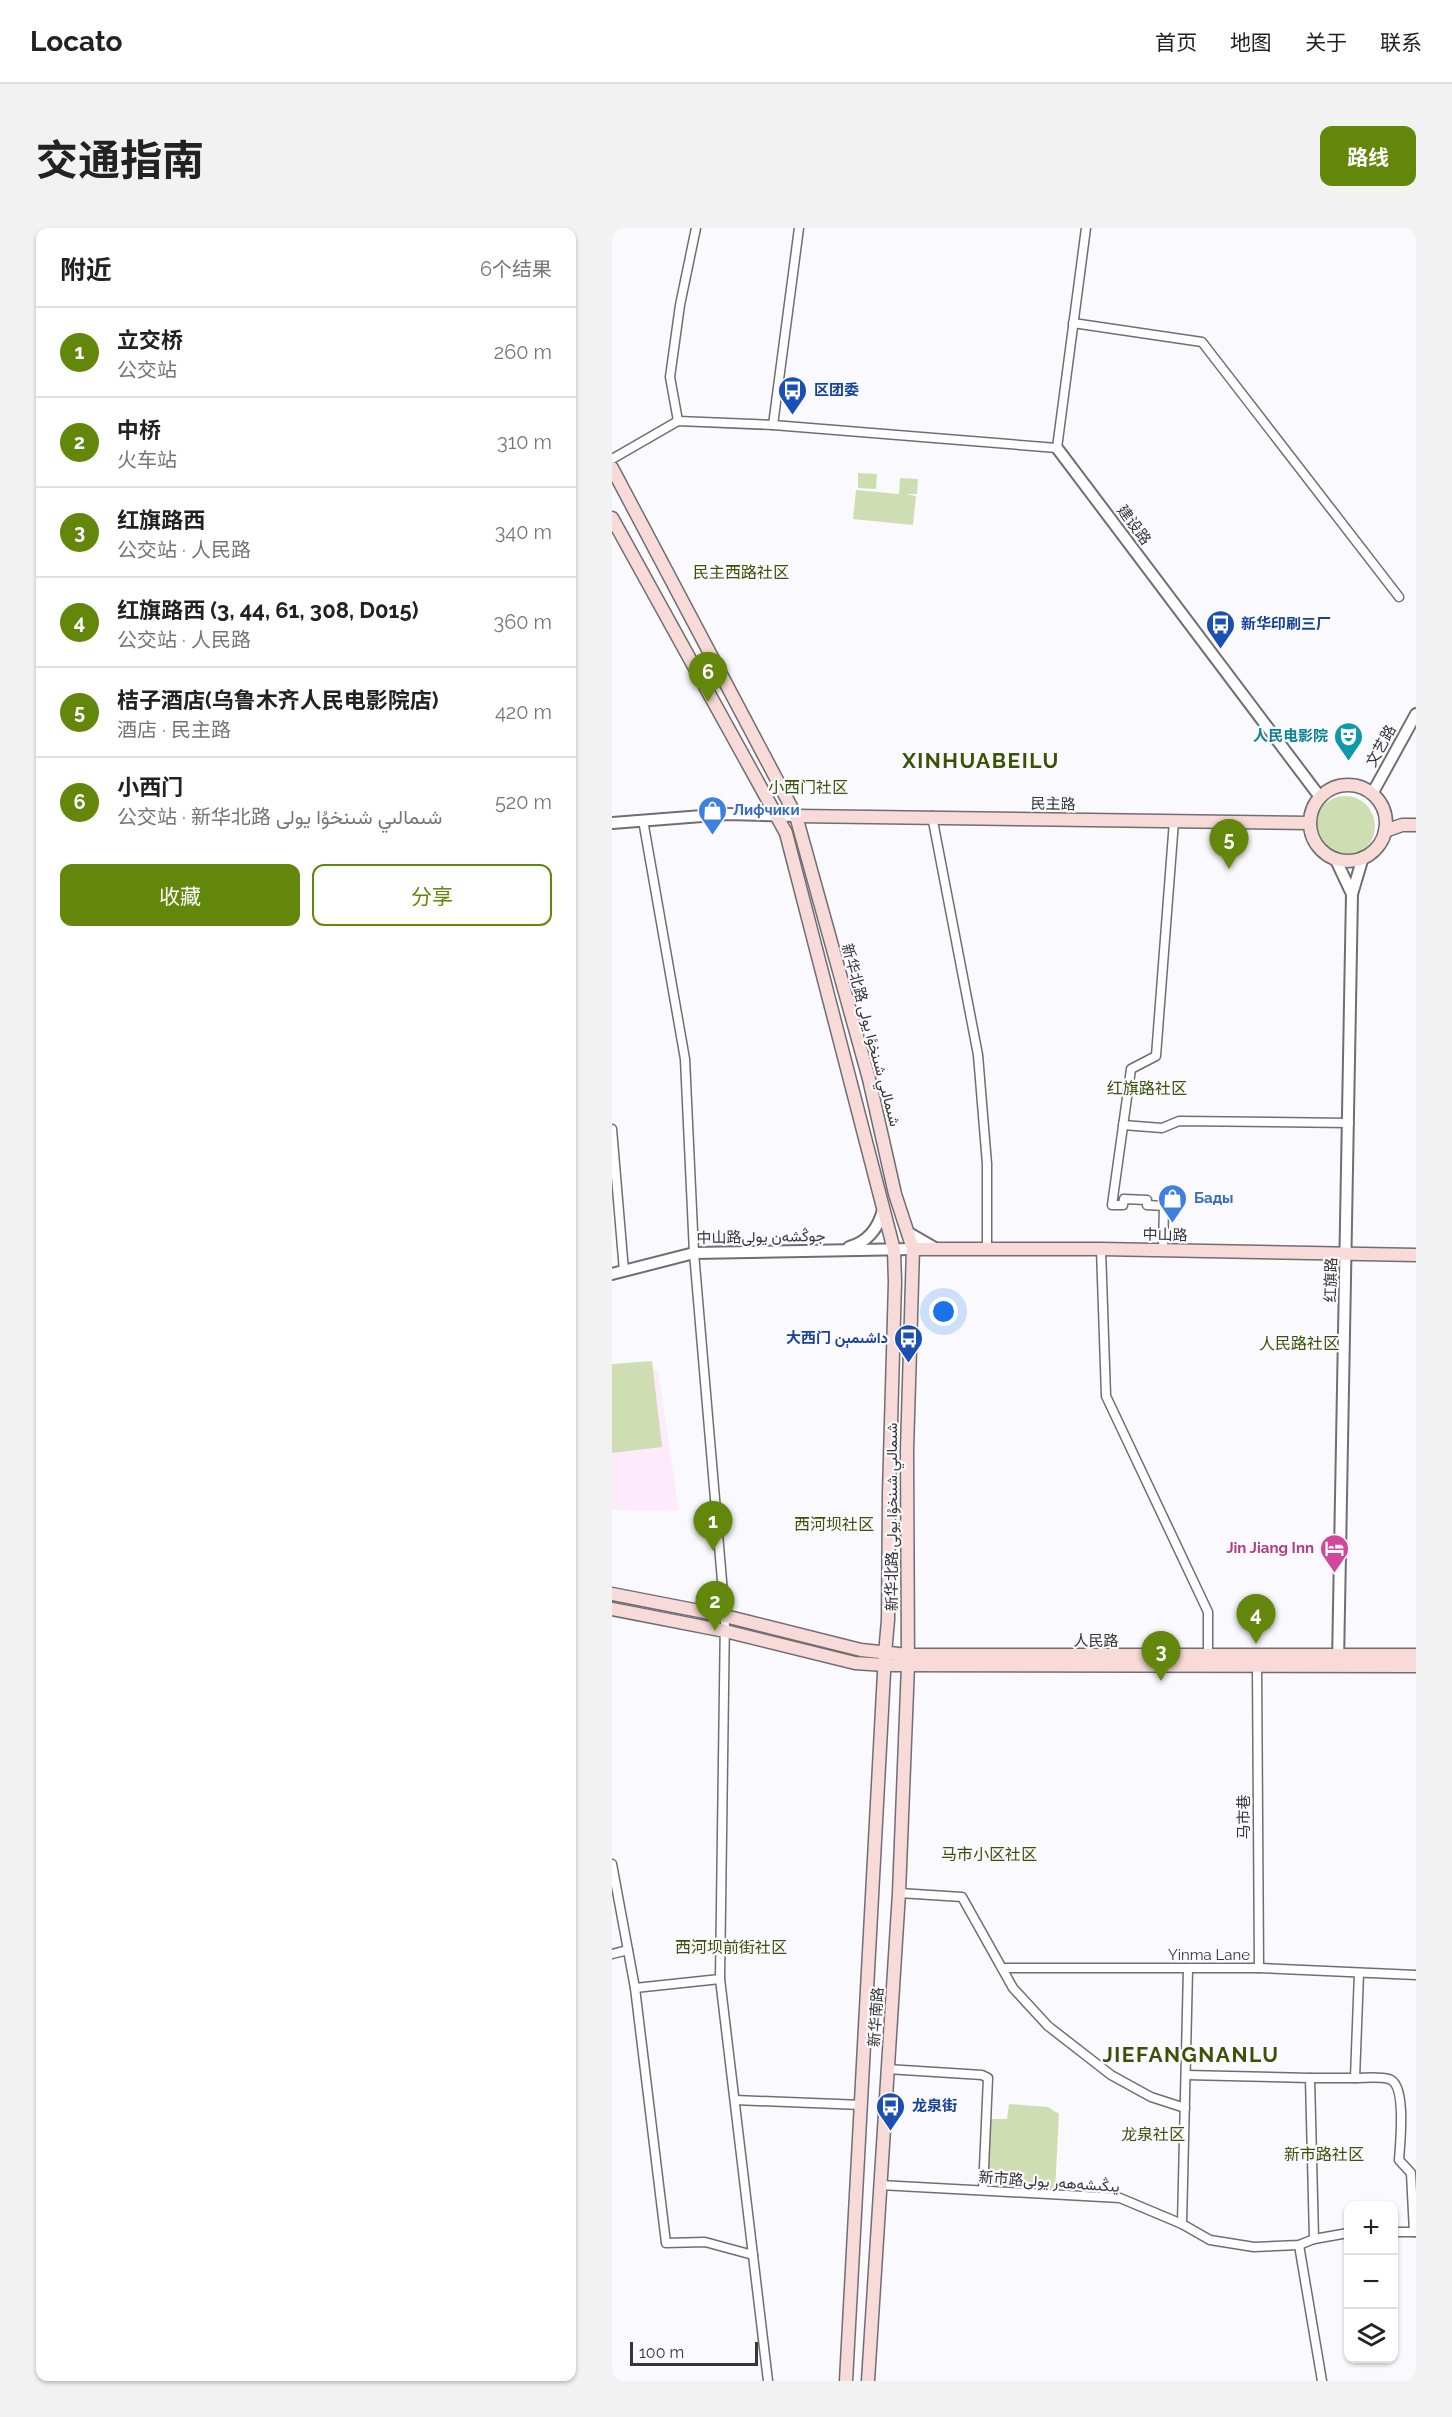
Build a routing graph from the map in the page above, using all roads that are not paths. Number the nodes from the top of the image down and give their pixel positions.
1 (696, 228) edge
2 (799, 228) edge
3 (1086, 228) edge
4 (1073, 323) junction
5 (678, 421) junction
6 (773, 424) junction
7 (1057, 448) junction
8 (612, 459) edge
9 (612, 468) edge
10 (612, 518) edge
11 (1399, 597) dead end
12 (1416, 714) edge
13 (1372, 794) junction
14 (1320, 797) junction
15 (778, 816) junction
16 (796, 816) junction
17 (932, 816) junction
18 (643, 820) junction
19 (1174, 821) junction
20 (612, 823) edge
21 (1310, 824) junction
22 (1416, 825) edge
23 (1385, 831) junction
24 (1363, 857) junction
25 (1335, 858) junction
26 (1352, 894) junction
27 (1349, 1123) junction
28 (1124, 1125) junction
29 (612, 1129) edge
30 (883, 1210) junction
31 (909, 1233) junction
32 (913, 1249) junction
33 (951, 1249) junction
34 (987, 1249) junction
35 (1101, 1249) junction
36 (894, 1250) junction
37 (1163, 1250) junction
38 (833, 1251) junction
39 (694, 1253) junction
40 (1347, 1254) junction
41 (1416, 1255) edge
42 (624, 1271) junction
43 (612, 1274) edge
44 (612, 1594) edge
45 (612, 1609) edge
46 (725, 1616) junction
47 (725, 1632) junction
48 (1416, 1655) edge
49 (1208, 1656) junction
50 (885, 1659) junction
51 (908, 1660) junction
52 (1338, 1661) junction
53 (1257, 1666) junction
54 (1416, 1666) edge
55 (612, 1864) edge
56 (899, 1893) junction
57 (628, 1950) junction
58 (612, 1953) edge
59 (1002, 1968) junction
60 (1259, 1968) junction
61 (1188, 1969) junction
62 (1359, 1973) junction
63 (1416, 1976) edge
64 (720, 1979) junction
65 (635, 1988) junction
66 (887, 2069) junction
67 (1186, 2075) junction
68 (1310, 2078) junction
69 (1355, 2078) junction
70 (735, 2100) junction
71 (862, 2105) junction
72 (1185, 2108) junction
73 (880, 2185) junction
74 (983, 2190) junction
75 (1182, 2224) junction
76 (1398, 2232) edge
77 (1415, 2232) edge
78 (1344, 2234) edge
79 (1314, 2239) junction
80 (1299, 2245) junction
81 (753, 2255) junction
82 (768, 2381) edge
83 (846, 2381) edge
84 (868, 2381) edge
85 (1322, 2381) edge

1 - 5 street
2 - 6 street
3 - 4 street
4 - 7 street
4 - 11 street
5 - 6 street
5 - 8 street
6 - 7 street
7 - 14 street, 建设路
9 - 16 main road, 新华北路 شىمالىي شىنخۇا يولى
10 - 15 main road, 新华北路 شىمالىي شىنخۇا يولى
12 - 13 street, 文艺路
13 - 14 main road
13 - 23 main road
14 - 21 main road
15 - 16 street
15 - 18 street
15 - 30 main road, 新华北路 شىمالىي شىنخۇا يولى
16 - 17 main road, 民主路
16 - 31 main road, 新华北路 شىمالىي شىنخۇا يولى
17 - 19 main road, 民主路
17 - 34 street
18 - 20 street
18 - 39 street
19 - 21 main road, 民主路
19 - 28 street
21 - 25 main road
22 - 23 main road
23 - 24 main road
24 - 25 main road
24 - 26 street
25 - 26 street
26 - 27 street, 红旗路
27 - 28 street
27 - 40 street, 红旗路
28 - 37 street
29 - 42 street
30 - 36 main road, 新华北路 شىمالىي شىنخۇا يولى
30 - 38 street
31 - 32 main road, 新华北路 شىمالىي شىنخۇا يولى
31 - 33 street
32 - 33 main road, 中山路
32 - 36 street, 中山路جوڭشەن يولى
32 - 51 main road, 新华北路 شىمالىي شىنخۇا يولى
33 - 34 main road, 中山路
34 - 35 main road, 中山路
35 - 37 main road, 中山路
35 - 49 street
36 - 38 street, 中山路جوڭشەن يولى
36 - 50 main road, 新华北路 شىمالىي شىنخۇا يولى
37 - 40 main road, 中山路
38 - 39 street, 中山路جوڭشەن يولى
39 - 42 street, 中山路جوڭشەن يولى
39 - 46 street
40 - 41 main road, 中山路
40 - 52 street, 红旗路
42 - 43 street, 中山路جوڭشەن يولى
44 - 46 main road
45 - 47 main road
46 - 47 street
46 - 50 main road
47 - 50 main road
47 - 64 street
48 - 52 main road, 人民路
49 - 51 main road, 人民路
49 - 52 main road, 人民路
50 - 51 main road, 人民路
50 - 71 main road, 新华南路
51 - 53 main road, 人民路
51 - 56 main road, 新华南路
52 - 53 main road, 人民路
52 - 54 main road, 人民路
53 - 60 street, 马市巷
55 - 57 street
56 - 59 street
56 - 66 main road, 新华南路
57 - 58 street
57 - 65 street
59 - 61 street, Yinma Lane
59 - 72 street
60 - 61 street, Yinma Lane
60 - 62 street, Yinma Lane
61 - 67 street
62 - 63 street, Yinma Lane
62 - 69 street
64 - 65 street
64 - 70 street
65 - 81 street
66 - 73 main road, 新华南路
66 - 74 street
67 - 68 street
67 - 72 street
68 - 69 street
68 - 79 street
69 - 77 street
70 - 71 street
70 - 81 street
71 - 83 main road, 新华南路
72 - 75 street
73 - 74 street, 新市路يىڭىشەھەر يولى
73 - 84 main road, 新华南路
74 - 75 street, 新市路يىڭىشەھەر يولى
75 - 80 street, 新市路يىڭىشەھەر يولى
76 - 77 street
78 - 79 street, 新市路يىڭىشەھەر يولى
79 - 80 street, 新市路يىڭىشەھەر يولى
80 - 85 street
81 - 82 street

